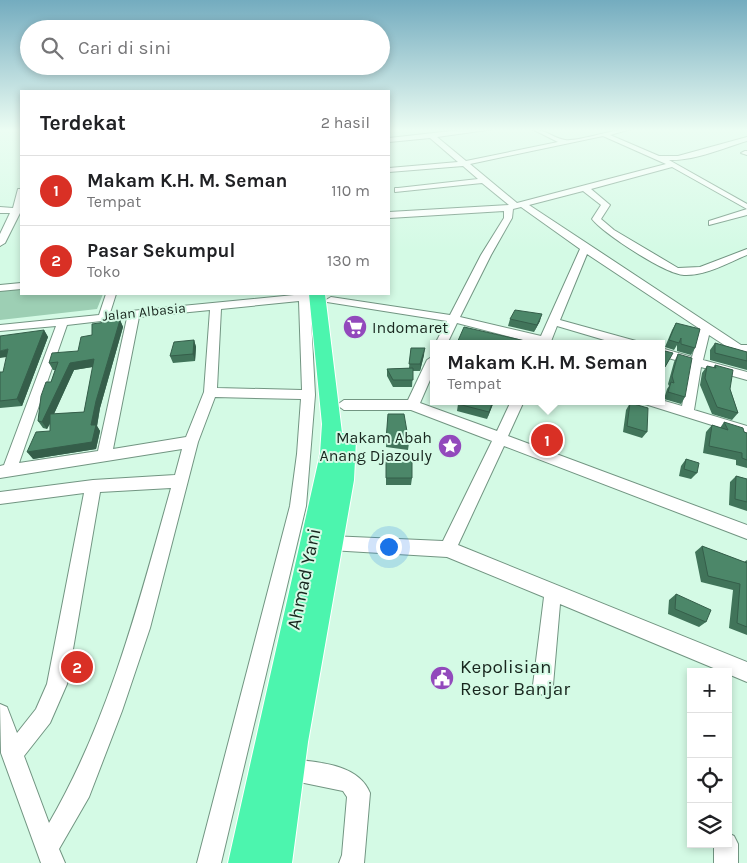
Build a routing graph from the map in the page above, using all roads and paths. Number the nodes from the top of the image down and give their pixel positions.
1 (472, 169) edge
2 (654, 169) edge
3 (682, 169) edge
4 (485, 180) junction
5 (585, 188) junction
6 (398, 190) dead end
7 (20, 194) edge
8 (747, 206) edge
9 (516, 207) junction
10 (19, 208) edge
11 (0, 210) edge
12 (747, 212) edge
13 (390, 215) edge
14 (712, 223) dead end
15 (0, 243) edge
16 (585, 248) junction
17 (747, 252) edge
18 (20, 286) edge
19 (0, 288) edge
20 (111, 295) edge
21 (320, 296) edge
22 (216, 305) junction
23 (134, 313) junction
24 (104, 316) junction
25 (453, 319) junction
26 (63, 321) junction
27 (554, 322) junction
28 (706, 327) junction
29 (0, 328) edge
30 (443, 340) edge
31 (534, 340) edge
32 (546, 340) edge
33 (618, 340) edge
34 (747, 349) edge
35 (326, 350) junction
36 (665, 353) edge
37 (696, 362) junction
38 (430, 366) edge
39 (747, 376) edge
40 (210, 392) junction
41 (309, 396) junction
42 (344, 404) junction
43 (412, 405) junction
44 (516, 405) edge
45 (662, 405) edge
46 (687, 413) junction
47 (747, 431) edge
48 (500, 439) junction
49 (191, 442) junction
50 (318, 453) junction
51 (104, 457) junction
52 (5, 472) edge
53 (180, 481) junction
54 (93, 486) junction
55 (0, 498) edge
56 (747, 532) edge
57 (330, 543) junction
58 (448, 549) junction
59 (554, 591) junction
60 (726, 668) edge
61 (732, 669) edge
62 (747, 672) edge
63 (543, 685) dead end
64 (0, 714) edge
65 (12, 753) junction
66 (288, 770) junction
67 (726, 848) edge
68 (50, 855) edge
69 (276, 862) edge
70 (209, 863) edge
71 (247, 863) edge
72 (351, 863) edge
73 (726, 863) edge

1 - 4 street
2 - 5 street
3 - 8 street
4 - 6 street
4 - 9 street
5 - 9 street
5 - 17 street
7 - 10 street
9 - 13 street
9 - 16 street
9 - 25 street
10 - 11 street
10 - 15 street
12 - 14 street
16 - 27 street
16 - 28 street
18 - 19 street
20 - 24 street
21 - 22 street, Jalan Albasia
21 - 25 street, Jalan Albasia
21 - 35 highway, Ahmad Yani
22 - 23 street, Jalan Albasia
22 - 40 street
23 - 24 street, Jalan Albasia
23 - 51 street
24 - 26 street, Jalan Albasia
25 - 30 street
25 - 31 street, Jalan Albasia
26 - 29 street, Jalan Albasia
26 - 52 street
27 - 32 street
27 - 33 street
28 - 34 street
28 - 37 street
35 - 41 street
35 - 42 highway
35 - 50 highway, Ahmad Yani
36 - 37 street
37 - 39 street
37 - 46 street
38 - 43 street
40 - 41 street
40 - 49 street
41 - 50 street
42 - 43 street
42 - 57 highway
43 - 48 street
44 - 48 street
45 - 46 street
46 - 47 street
48 - 56 street
48 - 58 street
49 - 51 street
49 - 53 street
50 - 70 street
50 - 71 highway, Ahmad Yani
51 - 52 street
53 - 54 street
53 - 68 street
54 - 55 street
54 - 65 street
57 - 58 street
57 - 66 highway
58 - 59 street
59 - 60 street
59 - 63 street
61 - 62 street
64 - 65 street
65 - 68 street
66 - 69 highway
66 - 72 street
67 - 73 street

